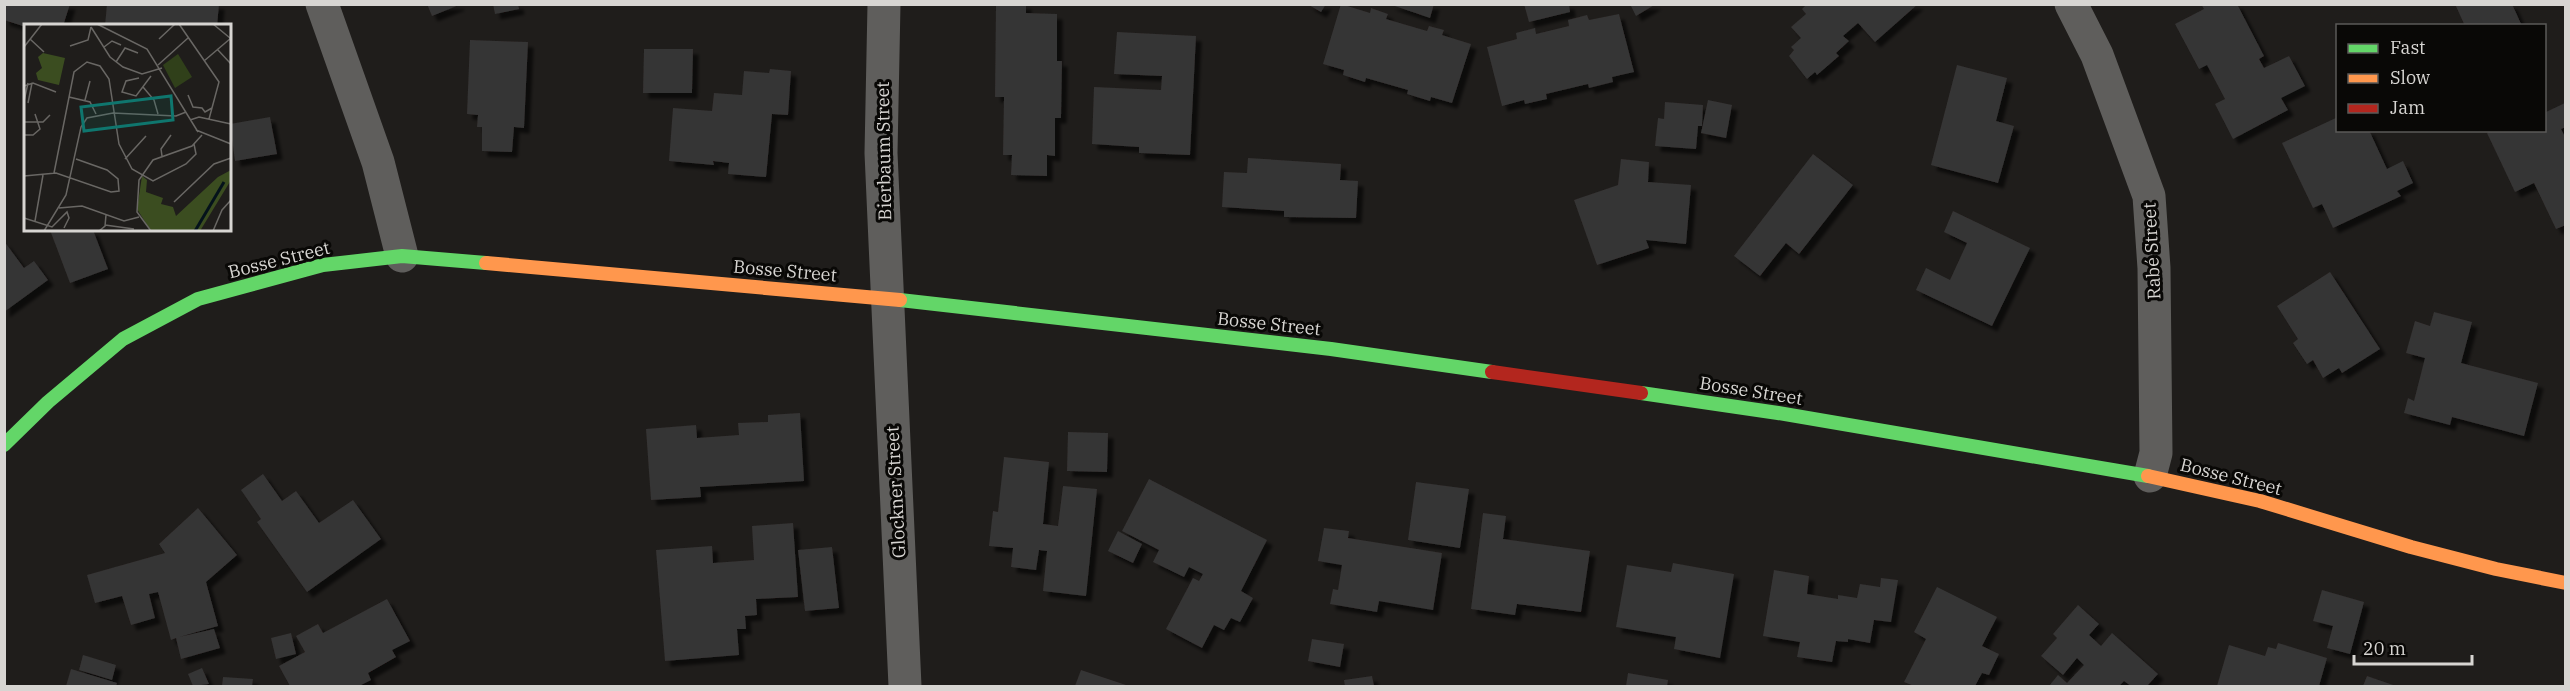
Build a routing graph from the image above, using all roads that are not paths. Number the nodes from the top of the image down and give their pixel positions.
1 (322, 4) edge
2 (884, 4) edge
3 (2071, 4) edge
4 (402, 256) junction
5 (887, 298) junction
6 (4, 445) edge
7 (2150, 476) junction
8 (2565, 583) edge
9 (905, 687) edge

1 - 4 street
2 - 5 street, Bierbaum Street
3 - 7 street, Rabé Street
4 - 5 street, Bosse Street
4 - 6 street, Bosse Street
5 - 7 street, Bosse Street
5 - 9 street, Glockner Street
7 - 8 street, Bosse Street

